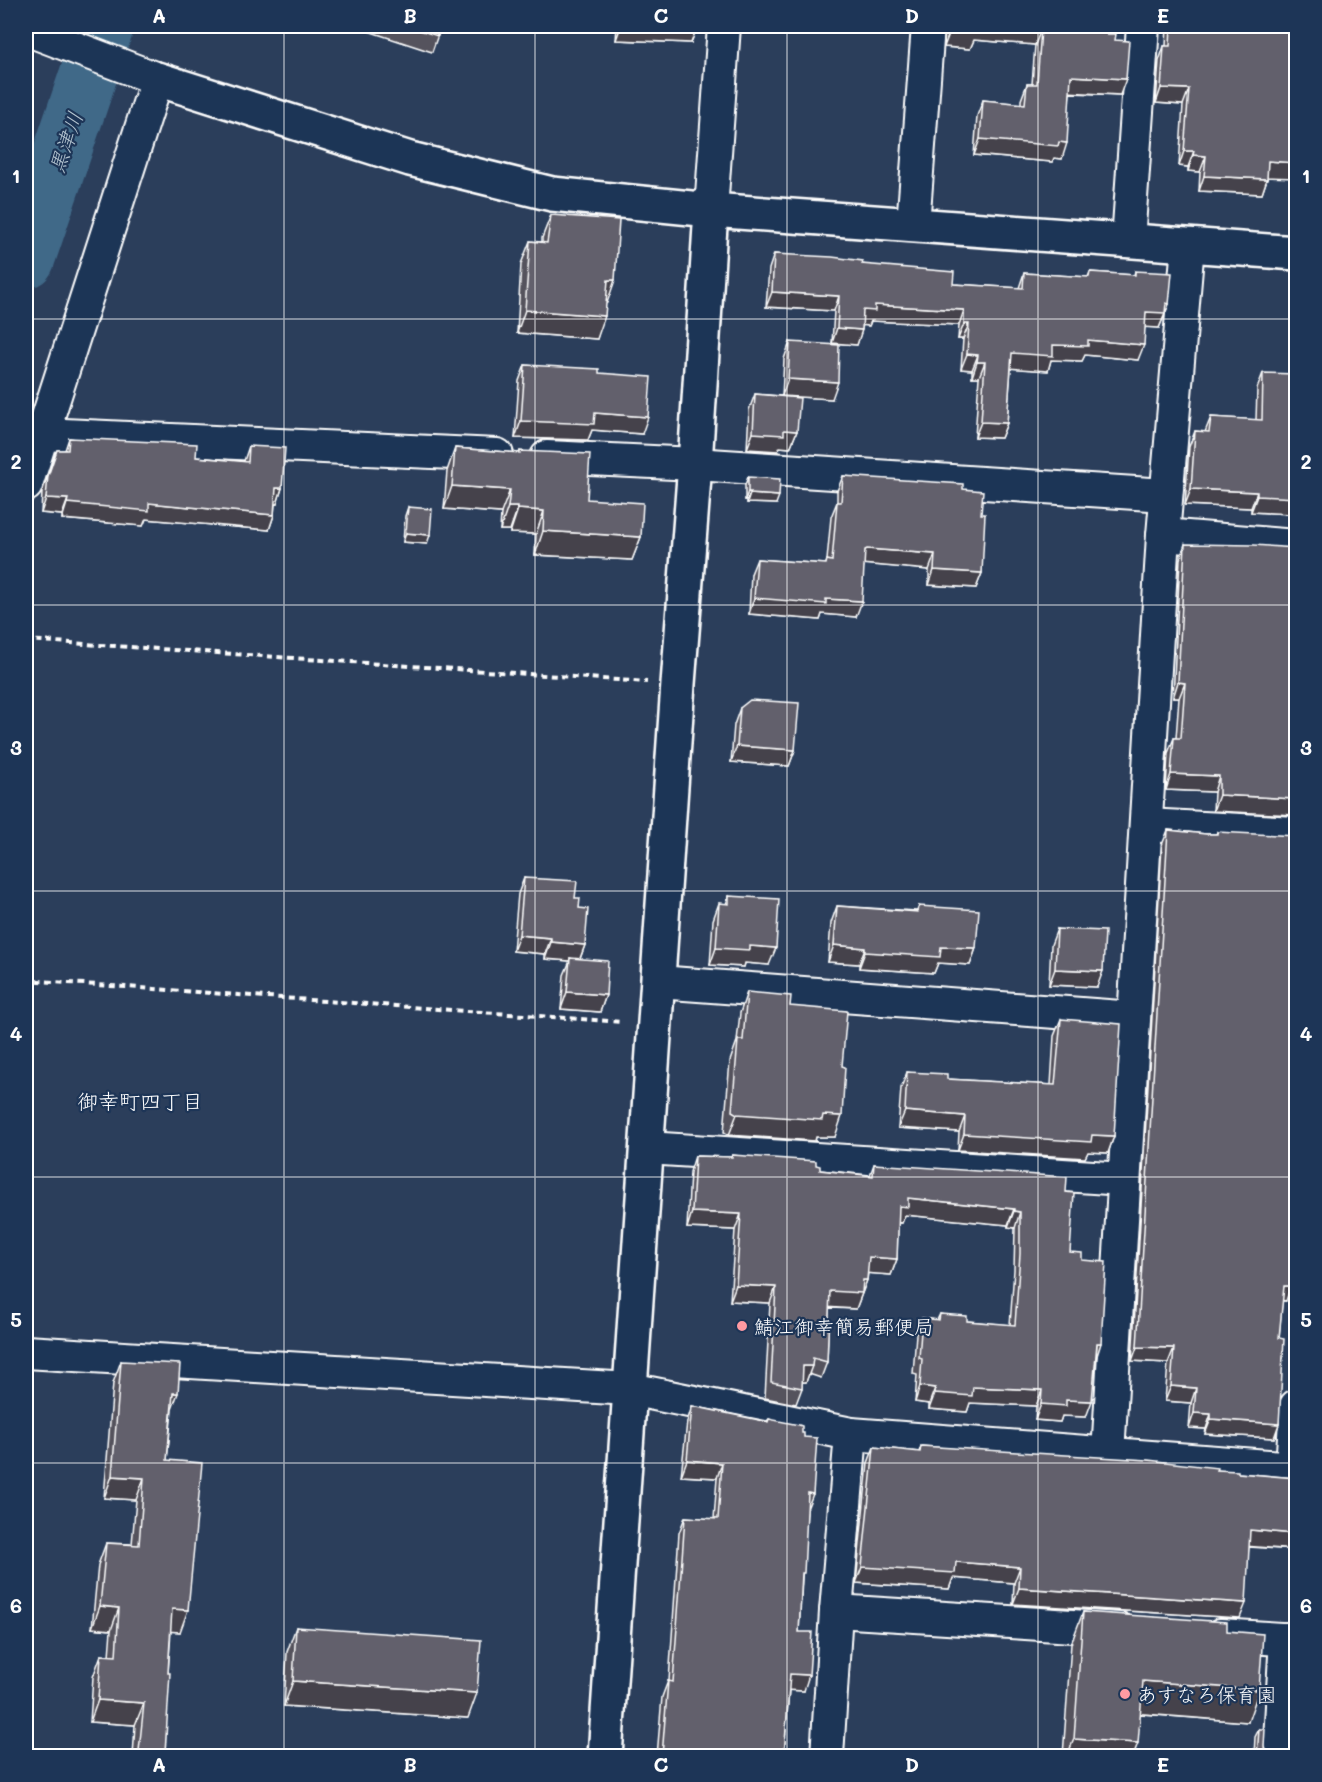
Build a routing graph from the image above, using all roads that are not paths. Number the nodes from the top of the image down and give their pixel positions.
1 (724, 26) edge
2 (928, 26) edge
3 (1143, 26) edge
4 (30, 35) edge
5 (157, 78) junction
6 (711, 210) junction
7 (913, 225) junction
8 (1128, 241) junction
9 (1188, 245) junction
10 (1296, 253) edge
11 (42, 434) junction
12 (695, 464) junction
13 (26, 485) edge
14 (1166, 495) junction
15 (1163, 535) junction
16 (1296, 546) edge
17 (1146, 825) junction
18 (1296, 833) edge
19 (658, 982) junction
20 (1134, 1018) junction
21 (647, 1148) junction
22 (1124, 1179) junction
23 (26, 1352) edge
24 (630, 1389) junction
25 (1296, 1406) edge
26 (851, 1434) junction
27 (1108, 1454) junction
28 (1294, 1467) edge
29 (836, 1611) junction
30 (1144, 1630) edge
31 (1191, 1633) edge
32 (1291, 1640) edge
33 (605, 1756) edge
34 (827, 1756) edge
35 (1279, 1756) edge

1 - 6 street
2 - 7 street
3 - 8 street
4 - 5 street
5 - 6 street
5 - 11 street
6 - 7 street
6 - 12 street
7 - 8 street
8 - 9 street
9 - 10 street
9 - 14 street
11 - 12 street
11 - 13 street
12 - 14 street
12 - 19 street
14 - 15 street
15 - 16 street
15 - 17 street
17 - 18 street
17 - 20 street
19 - 20 street
19 - 21 street
20 - 22 street
21 - 22 street
21 - 24 street
22 - 27 street
23 - 24 street
24 - 26 street
24 - 33 street
25 - 28 street
26 - 27 street
26 - 29 street
27 - 28 street
29 - 30 street
29 - 34 street
31 - 32 street
32 - 35 street

